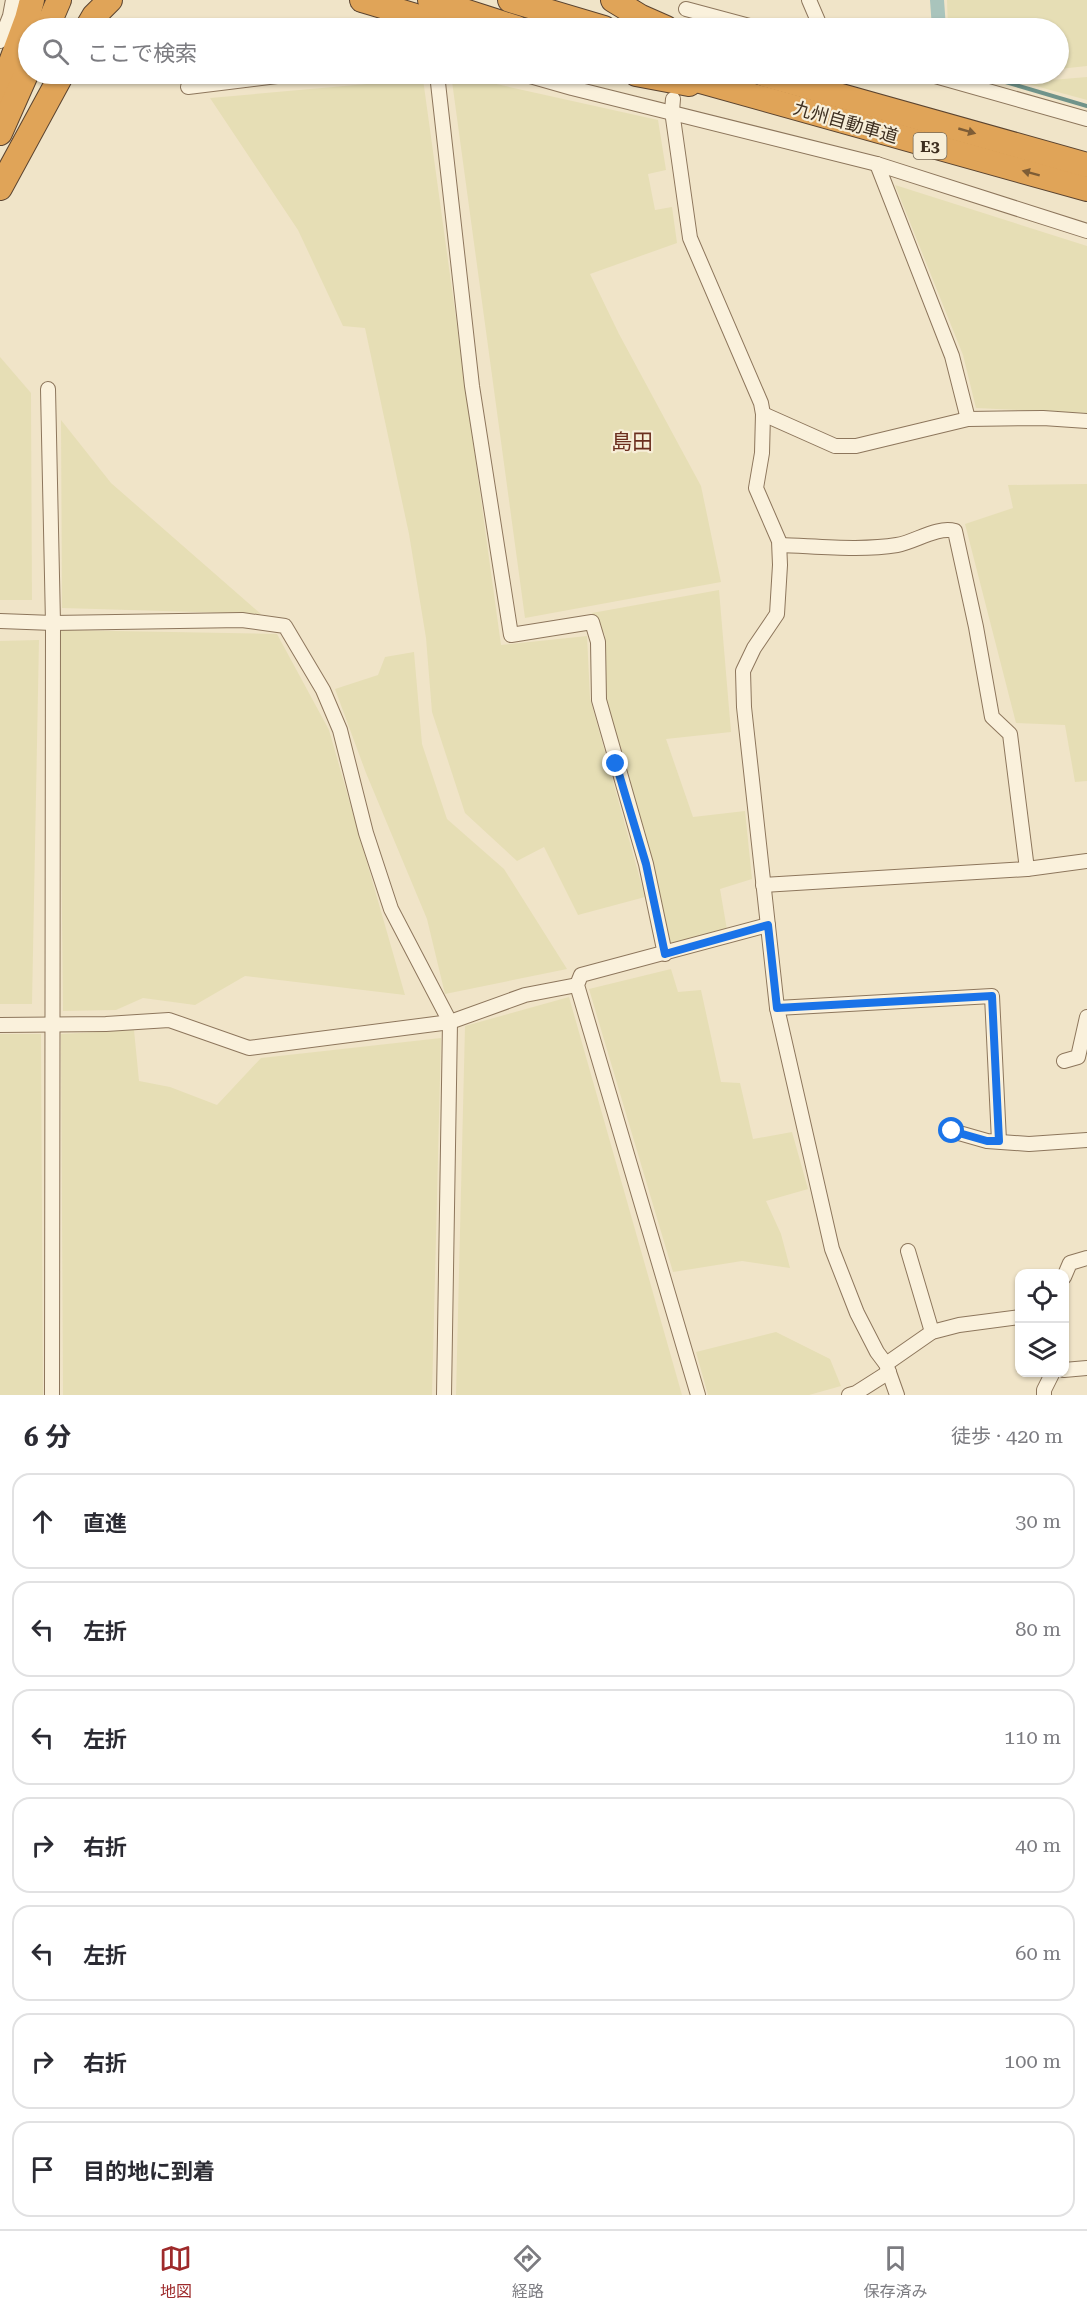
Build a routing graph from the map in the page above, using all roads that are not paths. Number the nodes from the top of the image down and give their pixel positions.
1 (13, 0) edge
2 (32, 0) edge
3 (59, 0) edge
4 (76, 0) edge
5 (110, 0) edge
6 (362, 0) edge
7 (430, 0) edge
8 (510, 0) edge
9 (614, 0) edge
10 (809, 0) edge
11 (680, 15) edge
12 (27, 18) edge
13 (51, 18) edge
14 (68, 18) edge
15 (93, 18) edge
16 (422, 18) edge
17 (486, 18) edge
18 (570, 18) edge
19 (698, 18) edge
20 (817, 18) edge
21 (0, 41) edge
22 (18, 43) edge
23 (22, 84) edge
24 (39, 84) edge
25 (57, 84) edge
26 (212, 84) edge
27 (438, 84) edge
28 (558, 84) edge
29 (687, 84) edge
30 (712, 84) edge
31 (799, 84) edge
32 (820, 84) edge
33 (963, 84) edge
34 (188, 87) dead end
35 (0, 92) edge
36 (774, 101) junction
37 (672, 105) junction
38 (911, 115) junction
39 (1087, 119) edge
40 (0, 133) edge
41 (877, 164) junction
42 (1087, 165) edge
43 (0, 170) edge
44 (0, 188) edge
45 (1087, 189) edge
46 (1087, 231) edge
47 (48, 389) dead end
48 (763, 414) junction
49 (968, 419) junction
50 (1087, 421) edge
51 (780, 545) junction
52 (0, 621) edge
53 (53, 623) junction
54 (1087, 861) edge
55 (1027, 869) junction
56 (763, 885) junction
57 (768, 925) junction
58 (665, 954) junction
59 (577, 985) junction
60 (777, 1008) junction
61 (1087, 1017) edge
62 (450, 1022) junction
63 (0, 1025) edge
64 (52, 1025) junction
65 (1064, 1061) dead end
66 (952, 1131) dead end
67 (1087, 1140) edge
68 (999, 1141) junction
69 (908, 1251) dead end
70 (1087, 1258) edge
71 (1068, 1269) edge
72 (1015, 1318) edge
73 (932, 1332) junction
74 (888, 1368) junction
75 (1087, 1368) edge
76 (1069, 1370) edge
77 (1050, 1377) edge
78 (52, 1395) edge
79 (444, 1395) edge
80 (698, 1395) edge
81 (849, 1395) edge
82 (897, 1395) edge
83 (1044, 1395) edge

1 - 21 street
2 - 12 highway
3 - 13 highway
4 - 14 highway
5 - 15 highway
6 - 16 highway
7 - 17 highway
8 - 18 highway
9 - 11 highway
10 - 20 street
11 - 19 street
22 - 35 highway
23 - 40 highway
24 - 43 highway
25 - 44 highway
26 - 34 street
27 - 58 street
28 - 37 street
29 - 36 highway
30 - 36 highway, 九州自動車道 / E3
31 - 38 highway, 九州自動車道 / E3
32 - 38 highway
33 - 39 street
45 -> 36 highway, 九州自動車道 / E3
37 - 41 street
37 - 48 street
38 -> 42 highway, 九州自動車道 / E3
41 - 46 street
41 - 49 street
47 - 53 street
48 - 49 street
48 - 51 street
49 - 50 street
51 - 55 street
51 - 56 street
52 - 53 street
53 - 62 street
53 - 64 street
54 - 55 street
55 - 56 street
56 - 57 street
57 - 58 street
57 - 60 street
58 - 59 street
59 - 62 street
59 - 80 street
60 - 68 street
60 - 74 street
61 - 65 street
62 - 64 street
62 - 79 street
63 - 64 street
64 - 78 street
66 - 68 street
67 - 68 street
69 - 73 street
70 - 71 street
72 - 73 street
73 - 74 street
74 - 81 street
74 - 82 street
75 - 76 street
77 - 83 street

